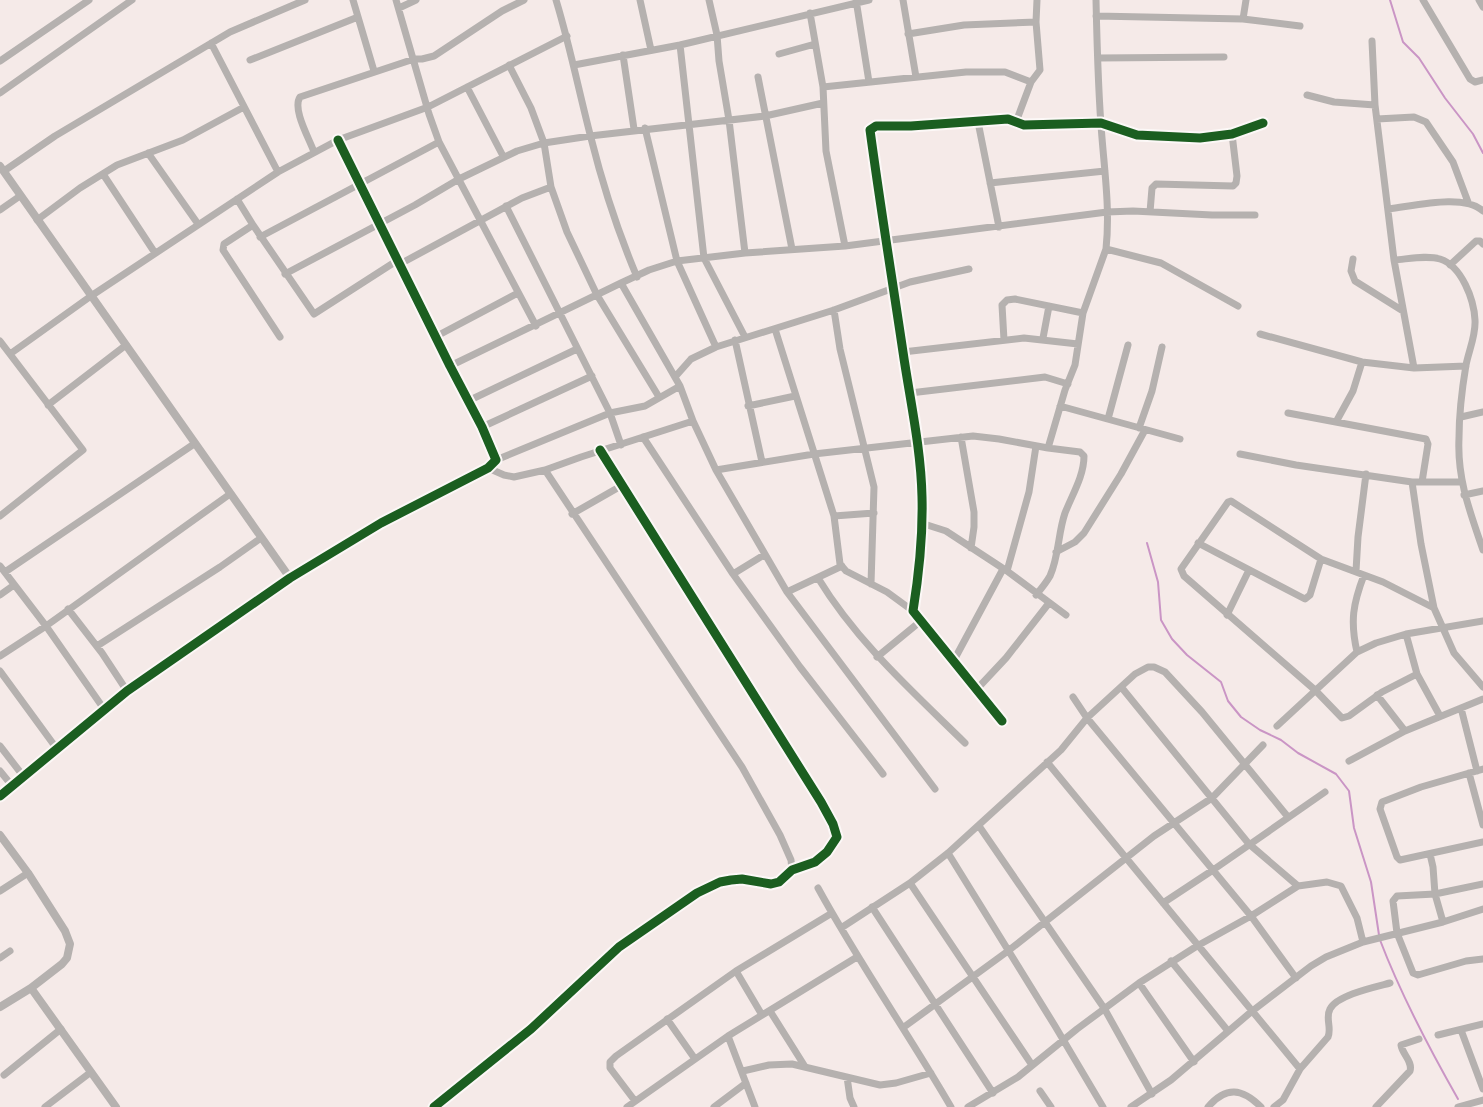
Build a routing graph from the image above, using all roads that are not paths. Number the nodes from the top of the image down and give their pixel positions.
1 (89, 0) edge
2 (132, 0) edge
3 (305, 0) edge
4 (353, 0) edge
5 (396, 0) edge
6 (416, 0) edge
7 (524, 0) edge
8 (556, 0) edge
9 (640, 0) edge
10 (710, 0) edge
11 (869, 0) edge
12 (903, 0) edge
13 (1037, 0) edge
14 (1096, 0) edge
15 (1246, 0) edge
16 (1423, 0) edge
17 (1479, 0) edge
18 (856, 1) edge
19 (1483, 7) edge
20 (399, 8) junction
21 (810, 13) junction
22 (358, 16) junction
23 (1096, 16) junction
24 (1243, 19) junction
25 (1036, 22) junction
26 (1300, 26) dead end
27 (908, 33) junction
28 (717, 35) junction
29 (567, 36) junction
30 (1372, 41) dead end
31 (211, 43) junction
32 (815, 44) junction
33 (681, 45) junction
34 (651, 50) junction
35 (779, 54) dead end
36 (623, 55) junction
37 (1224, 57) dead end
38 (1098, 58) junction
39 (414, 59) junction
40 (250, 60) dead end
41 (0, 61) edge
42 (509, 65) junction
43 (574, 65) junction
44 (374, 71) junction
45 (758, 77) dead end
46 (916, 77) junction
47 (1483, 80) edge
48 (869, 82) junction
49 (1031, 82) junction
50 (467, 87) junction
51 (823, 87) junction
52 (0, 93) edge
53 (1307, 95) dead end
54 (823, 103) junction
55 (1375, 105) junction
56 (244, 107) junction
57 (428, 107) junction
58 (765, 116) junction
59 (1377, 119) junction
60 (729, 120) junction
61 (978, 122) junction
62 (1016, 122) junction
63 (1101, 123) junction
64 (1263, 123) dead end
65 (688, 124) junction
66 (645, 128) junction
67 (634, 129) junction
68 (1232, 134) junction
69 (590, 136) junction
70 (338, 140) junction
71 (439, 142) junction
72 (544, 143) junction
73 (314, 152) junction
74 (148, 153) junction
75 (503, 156) junction
76 (2, 168) edge
77 (1105, 171) junction
78 (278, 172) junction
79 (103, 174) junction
80 (459, 179) junction
81 (359, 183) junction
82 (990, 183) junction
83 (550, 187) junction
84 (20, 196) junction
85 (237, 199) junction
86 (1468, 202) junction
87 (506, 206) junction
88 (1389, 209) junction
89 (0, 210) edge
90 (1483, 211) edge
91 (1107, 212) junction
92 (1150, 212) junction
93 (1255, 215) dead end
94 (37, 220) junction
95 (479, 221) junction
96 (198, 224) junction
97 (379, 224) junction
98 (253, 225) junction
99 (999, 227) junction
100 (260, 237) junction
101 (885, 241) junction
102 (1483, 244) edge
103 (845, 246) junction
104 (792, 249) junction
105 (1106, 249) junction
106 (155, 253) junction
107 (746, 253) junction
108 (704, 258) junction
109 (1353, 259) dead end
110 (1394, 260) junction
111 (677, 261) junction
112 (399, 262) junction
113 (1450, 265) junction
114 (969, 269) dead end
115 (285, 273) junction
116 (637, 277) junction
117 (621, 283) junction
118 (894, 287) junction
119 (518, 293) junction
120 (597, 295) junction
121 (91, 296) junction
122 (1049, 306) junction
123 (1238, 306) dead end
124 (834, 310) junction
125 (1402, 311) junction
126 (1083, 313) junction
127 (559, 314) junction
128 (536, 326) junction
129 (775, 329) junction
130 (1260, 334) dead end
131 (280, 337) dead end
132 (435, 337) junction
133 (745, 337) junction
134 (1043, 338) junction
135 (735, 340) junction
136 (1004, 340) junction
137 (0, 341) edge
138 (1078, 344) junction
139 (126, 345) junction
140 (1128, 345) dead end
141 (716, 346) junction
142 (1162, 347) dead end
143 (577, 349) junction
144 (903, 351) junction
145 (10, 354) junction
146 (1362, 362) junction
147 (450, 366) junction
148 (1466, 366) junction
149 (1414, 368) junction
150 (591, 376) junction
151 (675, 377) junction
152 (1068, 384) junction
153 (680, 386) junction
154 (910, 393) junction
155 (795, 396) junction
156 (659, 397) junction
157 (468, 401) junction
158 (48, 405) junction
159 (748, 406) junction
160 (1060, 406) junction
161 (1483, 412) edge
162 (610, 413) junction
163 (1288, 413) dead end
164 (1461, 417) junction
165 (1108, 419) junction
166 (693, 421) junction
167 (1336, 422) junction
168 (482, 427) junction
169 (1142, 429) junction
170 (643, 437) junction
171 (961, 437) junction
172 (1180, 439) dead end
173 (917, 443) junction
174 (194, 444) junction
175 (621, 445) junction
176 (1036, 446) junction
177 (865, 448) junction
178 (1048, 448) junction
179 (600, 450) junction
180 (814, 454) junction
181 (1240, 454) dead end
182 (496, 460) junction
183 (762, 462) junction
184 (488, 468) junction
185 (545, 470) junction
186 (717, 470) junction
187 (1366, 474) junction
188 (1412, 482) junction
189 (1422, 482) junction
190 (1462, 482) junction
191 (621, 486) junction
192 (1483, 492) edge
193 (230, 494) junction
194 (1464, 495) junction
195 (874, 513) junction
196 (572, 514) junction
197 (0, 516) edge
198 (834, 516) junction
199 (921, 523) junction
200 (261, 538) junction
201 (1198, 543) junction
202 (971, 548) junction
203 (1483, 549) edge
204 (1056, 552) junction
205 (764, 555) junction
206 (1321, 559) junction
207 (842, 567) junction
208 (2, 569) edge
209 (1005, 570) junction
210 (1249, 570) junction
211 (1356, 571) junction
212 (733, 574) junction
213 (1364, 575) junction
214 (290, 578) junction
215 (818, 578) junction
216 (871, 584) junction
217 (14, 585) junction
218 (787, 592) junction
219 (0, 595) edge
220 (1036, 595) junction
221 (1048, 603) junction
222 (1434, 608) junction
223 (68, 609) junction
224 (913, 611) junction
225 (1066, 615) dead end
226 (1227, 615) junction
227 (922, 620) junction
228 (1483, 621) edge
229 (46, 626) junction
230 (1443, 629) junction
231 (1406, 634) junction
232 (97, 646) junction
233 (1357, 652) junction
234 (0, 656) edge
235 (877, 657) junction
236 (953, 662) junction
237 (0, 671) edge
238 (1417, 674) junction
239 (1483, 687) edge
240 (1122, 688) junction
241 (976, 690) junction
242 (1315, 690) junction
243 (127, 692) junction
244 (1377, 695) junction
245 (1073, 697) dead end
246 (1483, 699) edge
247 (1461, 708) junction
248 (104, 709) junction
249 (1440, 716) junction
250 (1087, 718) junction
251 (1002, 721) dead end
252 (1277, 726) dead end
253 (1405, 731) junction
254 (965, 743) dead end
255 (1263, 745) dead end
256 (0, 747) edge
257 (57, 749) junction
258 (1349, 761) dead end
259 (1047, 762) junction
260 (1244, 765) junction
261 (0, 771) edge
262 (1477, 771) edge
263 (883, 774) dead end
264 (24, 777) junction
265 (13, 787) junction
266 (935, 789) dead end
267 (1325, 792) dead end
268 (0, 796) edge
269 (1212, 798) junction
270 (1288, 817) junction
271 (1174, 824) junction
272 (1483, 825) edge
273 (980, 826) junction
274 (0, 835) edge
275 (1483, 842) edge
276 (1249, 844) junction
277 (948, 853) junction
278 (1430, 854) junction
279 (1126, 857) junction
280 (792, 870) junction
281 (1213, 870) junction
282 (28, 873) junction
283 (910, 883) junction
284 (1483, 884) edge
285 (1298, 886) junction
286 (818, 888) dead end
287 (0, 891) edge
288 (1436, 894) junction
289 (1162, 903) junction
290 (872, 907) junction
291 (1483, 909) edge
292 (832, 913) junction
293 (1251, 916) junction
294 (1046, 922) junction
295 (1443, 922) junction
296 (841, 928) junction
297 (1397, 933) junction
298 (1363, 942) junction
299 (1197, 946) junction
300 (10, 951) dead end
301 (1008, 951) junction
302 (857, 957) junction
303 (0, 958) edge
304 (1483, 959) edge
305 (1172, 962) junction
306 (736, 971) junction
307 (972, 977) junction
308 (1296, 978) junction
309 (1138, 983) junction
310 (1390, 983) dead end
311 (31, 988) junction
312 (935, 1004) junction
313 (0, 1007) edge
314 (1104, 1008) junction
315 (770, 1011) junction
316 (1251, 1012) junction
317 (762, 1016) junction
318 (667, 1019) junction
319 (1483, 1024) edge
320 (904, 1027) junction
321 (62, 1029) junction
322 (1461, 1029) junction
323 (1228, 1031) junction
324 (1438, 1035) dead end
325 (728, 1036) junction
326 (1419, 1039) dead end
327 (1064, 1040) junction
328 (694, 1059) junction
329 (1194, 1062) junction
330 (804, 1065) junction
331 (1032, 1065) junction
332 (1300, 1070) junction
333 (743, 1071) junction
334 (92, 1072) junction
335 (931, 1073) junction
336 (4, 1075) dead end
337 (848, 1077) junction
338 (746, 1083) junction
339 (1483, 1089) edge
340 (1040, 1091) dead end
341 (993, 1093) junction
342 (1152, 1094) junction
343 (1483, 1100) edge
344 (635, 1101) junction
345 (45, 1107) edge
346 (116, 1107) edge
347 (434, 1107) edge
348 (627, 1107) edge
349 (714, 1107) edge
350 (755, 1107) edge
351 (854, 1107) edge
352 (950, 1107) edge
353 (968, 1107) edge
354 (1051, 1107) edge
355 (1102, 1107) edge
356 (1131, 1107) edge
357 (1208, 1107) edge
358 (1261, 1107) edge
359 (1274, 1107) edge
360 (1376, 1107) edge
361 (1461, 1107) edge

1 - 41 street
2 - 52 street
3 - 31 street
4 - 22 street
5 - 20 street
6 - 20 street
7 - 39 street
8 - 29 street
9 - 34 street
10 - 28 street
11 - 18 street
12 - 27 street
13 - 25 street
14 - 23 street
15 - 24 street
16 - 47 street
17 - 19 street
18 - 21 street
18 - 48 street
20 - 39 street
21 - 28 street
21 - 32 street
22 - 40 street
22 - 44 street
23 - 24 street
23 - 38 street
24 - 26 street
25 - 27 street
25 - 49 street
27 - 46 street
28 - 33 street
28 - 60 street
29 - 42 street
29 - 43 street
30 - 55 street
31 - 56 street
31 - 76 street
32 - 35 street
32 - 51 street
33 - 34 street
33 - 65 street
34 - 36 street
36 - 43 street
36 - 67 street
37 - 38 street
38 - 63 street
39 - 44 street
39 - 57 street
42 - 50 street
42 - 72 street
43 - 69 street
44 - 73 street
45 - 58 street
46 - 48 street
46 - 49 street
48 - 51 street
49 - 62 street
50 - 57 street
50 - 75 street
51 - 54 street
53 - 55 street
54 - 58 street
54 - 103 street
55 - 59 street
56 - 74 street
56 - 78 street
57 - 70 street
57 - 71 street
58 - 60 street
58 - 104 street
59 - 86 street
59 - 88 street
60 - 65 street
60 - 107 street
61 - 62 street
61 - 82 street
61 - 101 street
62 - 63 street
63 - 68 street
63 - 77 street
64 - 68 street
65 - 66 street
65 - 108 street
66 - 67 street
66 - 111 street
67 - 69 street
68 - 92 street
69 - 72 street
69 - 116 street
70 - 73 street
70 - 81 street
71 - 80 street
71 - 81 street
72 - 75 street
72 - 83 street
73 - 78 street
74 - 79 street
74 - 96 street
75 - 80 street
76 - 84 street
77 - 82 street
77 - 91 street
78 - 85 street
79 - 94 street
79 - 106 street
80 - 95 street
80 - 97 street
81 - 97 street
81 - 100 street
82 - 99 street
83 - 87 street
83 - 120 street
84 - 89 street
84 - 94 street
85 - 96 street
85 - 98 street
86 - 88 street
86 - 90 street
87 - 95 street
87 - 127 street
88 - 110 street
91 - 92 street
91 - 99 street
91 - 105 street
92 - 93 street
94 - 121 street
95 - 112 street
95 - 119 street
96 - 106 street
97 - 112 street
97 - 115 street
98 - 100 street
98 - 131 street
99 - 101 street
100 - 115 street
101 - 103 street
101 - 118 street
102 - 113 street
103 - 104 street
104 - 107 street
105 - 123 street
105 - 126 street
106 - 121 street
107 - 108 street
108 - 111 street
108 - 133 street
109 - 125 street
110 - 113 street
110 - 125 street
111 - 116 street
111 - 141 street
112 - 115 street
112 - 132 street
113 - 148 street
114 - 118 street
116 - 117 street
117 - 120 street
117 - 151 street
118 - 124 street
118 - 144 street
119 - 128 street
119 - 132 street
120 - 127 street
120 - 156 street
121 - 139 street
121 - 145 street
122 - 126 street
122 - 134 street
122 - 136 street
124 - 129 street
124 - 177 street
125 - 149 street
126 - 138 street
127 - 128 street
127 - 143 street
128 - 147 street
129 - 133 street
129 - 155 street
130 - 146 street
132 - 147 street
133 - 135 street
134 - 136 street
134 - 138 street
135 - 141 street
135 - 159 street
136 - 144 street
137 - 145 street
138 - 152 street
139 - 158 street
139 - 174 street
140 - 165 street
141 - 151 street
142 - 169 street
143 - 150 street
143 - 157 street
144 - 154 street
145 - 158 street
146 - 149 street
146 - 167 street
147 - 157 street
148 - 149 street
148 - 164 street
150 - 162 street
150 - 168 street
151 - 153 street
152 - 154 street
152 - 160 street
153 - 156 street
153 - 166 street
154 - 173 street
155 - 159 street
155 - 180 street
156 - 162 street
157 - 168 street
158 - 197 street
159 - 183 street
160 - 165 street
160 - 178 street
161 - 164 street
162 - 175 street
162 - 182 street
163 - 167 street
164 - 190 street
165 - 169 street
166 - 170 street
166 - 186 street
167 - 189 street
168 - 182 street
169 - 172 street
169 - 204 street
170 - 175 street
170 - 212 street
171 - 173 street
171 - 176 street
171 - 202 street
173 - 177 street
173 - 199 street
174 - 193 street
174 - 208 street
175 - 179 street
176 - 178 street
176 - 209 street
177 - 180 street
177 - 195 street
178 - 204 street
179 - 185 street
179 - 191 street
180 - 183 street
180 - 198 street
181 - 187 street
182 - 184 street
183 - 186 street
184 - 185 street
184 - 214 street
185 - 196 street
186 - 205 street
187 - 188 street
187 - 211 street
188 - 189 street
188 - 222 street
189 - 190 street
190 - 194 street
191 - 196 street
191 - 280 street
192 - 194 street
193 - 200 street
193 - 223 street
194 - 203 street
195 - 198 street
195 - 216 street
196 - 280 street
198 - 207 street
199 - 202 street
199 - 224 street
200 - 214 street
200 - 232 street
201 - 206 street
201 - 210 street
201 - 226 street
202 - 209 street
204 - 220 street
205 - 212 street
205 - 218 street
206 - 210 street
206 - 211 street
207 - 215 street
207 - 216 street
208 - 217 street
209 - 220 street
209 - 236 street
210 - 226 street
211 - 213 street
212 - 263 street
213 - 222 street
213 - 233 street
214 - 243 street
215 - 218 street
215 - 235 street
216 - 224 street
217 - 219 street
217 - 229 street
218 - 266 street
220 - 221 street
221 - 225 street
221 - 241 street
222 - 230 street
223 - 229 street
223 - 232 street
224 - 227 street
226 - 242 street
227 - 235 street
227 - 236 street
228 - 230 street
229 - 234 street
229 - 248 street
230 - 231 street
230 - 239 street
231 - 233 street
231 - 238 street
232 - 243 street
233 - 242 street
235 - 254 street
236 - 241 street
237 - 257 street
238 - 244 street
238 - 249 street
240 - 250 street
240 - 260 street
240 - 269 street
241 - 251 street
242 - 244 street
242 - 252 street
243 - 248 street
244 - 253 street
245 - 250 street
246 - 247 street
247 - 249 street
247 - 262 street
248 - 257 street
249 - 253 street
250 - 259 street
250 - 271 street
253 - 258 street
255 - 260 street
256 - 264 street
257 - 264 street
259 - 273 street
259 - 279 street
260 - 269 street
260 - 270 street
261 - 265 street
262 - 272 street
262 - 278 street
264 - 265 street
265 - 268 street
267 - 270 street
269 - 271 street
269 - 276 street
270 - 276 street
271 - 279 street
271 - 281 street
273 - 277 street
273 - 294 street
274 - 282 street
275 - 278 street
276 - 281 street
276 - 285 street
277 - 283 street
277 - 301 street
278 - 288 street
279 - 289 street
279 - 294 street
280 - 347 street
281 - 289 street
281 - 293 street
282 - 287 street
282 - 311 street
283 - 290 street
283 - 307 street
284 - 288 street
285 - 293 street
285 - 298 street
286 - 292 street
288 - 295 street
288 - 297 street
289 - 299 street
290 - 296 street
290 - 312 street
291 - 295 street
292 - 296 street
292 - 306 street
293 - 299 street
293 - 308 street
294 - 301 street
294 - 314 street
295 - 297 street
296 - 302 street
297 - 298 street
297 - 304 street
298 - 308 street
299 - 305 street
299 - 316 street
300 - 303 street
301 - 307 street
301 - 327 street
302 - 315 street
302 - 320 street
305 - 309 street
305 - 323 street
306 - 317 street
306 - 318 street
307 - 312 street
307 - 331 street
308 - 316 street
309 - 314 street
309 - 329 street
310 - 332 street
311 - 313 street
311 - 321 street
312 - 320 street
312 - 341 street
314 - 327 street
314 - 342 street
315 - 317 street
315 - 330 street
316 - 323 street
316 - 332 street
317 - 325 street
318 - 328 street
318 - 344 street
319 - 322 street
320 - 335 street
321 - 334 street
321 - 336 street
322 - 324 street
322 - 339 street
323 - 329 street
325 - 328 street
325 - 333 street
326 - 360 street
327 - 331 street
327 - 355 street
328 - 344 street
329 - 342 street
330 - 333 street
330 - 337 street
331 - 341 street
332 - 359 street
333 - 338 street
334 - 345 street
334 - 346 street
335 - 337 street
335 - 352 street
337 - 351 street
338 - 349 street
338 - 350 street
340 - 354 street
341 - 353 street
342 - 356 street
343 - 361 street
344 - 348 street
357 - 358 street

